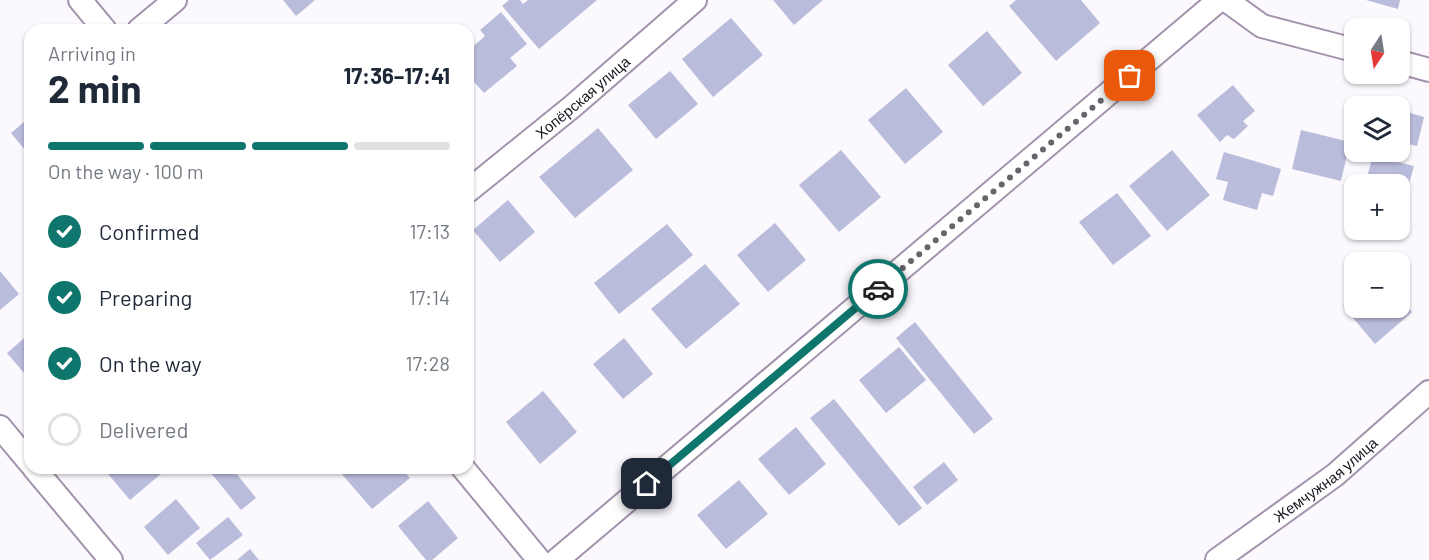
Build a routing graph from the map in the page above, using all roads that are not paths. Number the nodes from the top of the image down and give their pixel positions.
1 (80, 0) edge
2 (176, 0) edge
3 (695, 0) edge
4 (1219, 0) edge
5 (1226, 0) edge
6 (100, 24) edge
7 (146, 24) edge
8 (1344, 47) edge
9 (1410, 65) edge
10 (1429, 70) edge
11 (474, 186) edge
12 (1429, 392) edge
13 (0, 427) edge
14 (24, 456) edge
15 (39, 474) edge
16 (468, 474) edge
17 (111, 560) edge
18 (539, 560) edge
19 (557, 560) edge
20 (1217, 560) edge

1 - 6 street
2 - 7 street
3 - 11 street, Хопёрская улица
4 - 19 street
5 - 8 street
9 - 10 street
12 - 20 street, Жемчужная улица
13 - 14 street
15 - 17 street
16 - 18 street

